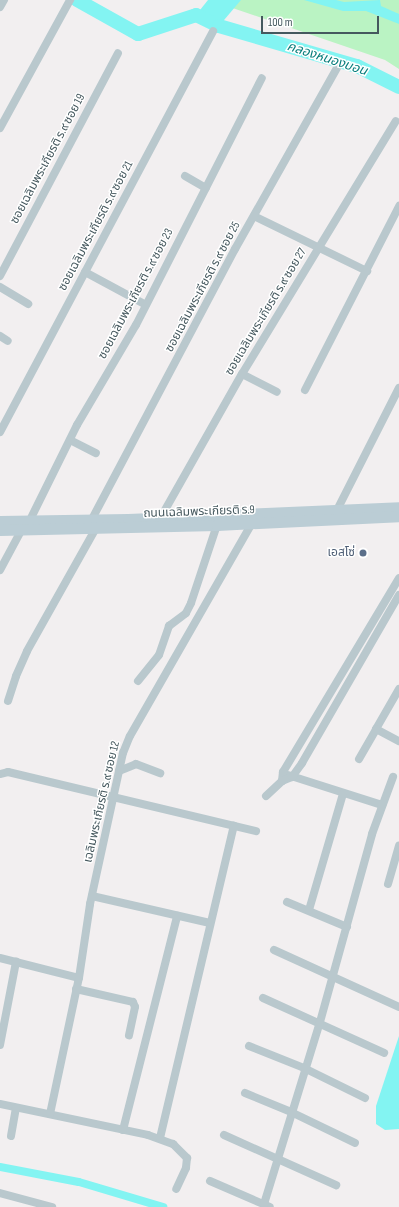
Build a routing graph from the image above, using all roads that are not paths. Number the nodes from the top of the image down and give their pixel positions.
1 (4, 0) edge
2 (69, 2) edge
3 (0, 7) edge
4 (213, 31) dead end
5 (118, 53) dead end
6 (337, 68) dead end
7 (262, 78) dead end
8 (396, 121) dead end
9 (0, 128) edge
10 (185, 176) dead end
11 (206, 188) junction
12 (399, 206) edge
13 (254, 216) junction
14 (319, 248) junction
15 (367, 271) junction
16 (85, 272) junction
17 (0, 276) edge
18 (0, 287) edge
19 (28, 304) dead end
20 (146, 304) junction
21 (0, 336) edge
22 (8, 341) dead end
23 (242, 374) junction
24 (399, 388) edge
25 (305, 390) dead end
26 (278, 392) dead end
27 (0, 432) edge
28 (70, 440) junction
29 (96, 453) dead end
30 (399, 507) edge
31 (337, 510) junction
32 (399, 516) edge
33 (161, 518) junction
34 (30, 520) junction
35 (0, 521) edge
36 (94, 524) junction
37 (252, 524) junction
38 (217, 525) junction
39 (22, 529) junction
40 (0, 530) edge
41 (0, 570) edge
42 (399, 578) edge
43 (399, 595) edge
44 (386, 609) junction
45 (138, 681) dead end
46 (399, 689) edge
47 (8, 701) dead end
48 (312, 727) junction
49 (376, 729) junction
50 (321, 731) junction
51 (399, 741) edge
52 (359, 759) dead end
53 (119, 771) junction
54 (160, 773) dead end
55 (0, 774) edge
56 (283, 777) junction
57 (292, 777) junction
58 (393, 777) dead end
59 (343, 794) junction
60 (266, 796) dead end
61 (113, 799) junction
62 (382, 805) junction
63 (234, 826) junction
64 (256, 831) dead end
65 (399, 846) edge
66 (388, 884) dead end
67 (92, 896) junction
68 (287, 902) dead end
69 (309, 910) junction
70 (177, 916) junction
71 (210, 923) junction
72 (347, 927) junction
73 (274, 950) dead end
74 (0, 958) edge
75 (16, 962) junction
76 (332, 976) junction
77 (79, 978) junction
78 (76, 989) junction
79 (263, 998) dead end
80 (399, 1007) edge
81 (320, 1022) junction
82 (129, 1035) dead end
83 (0, 1044) edge
84 (249, 1046) dead end
85 (384, 1053) dead end
86 (304, 1068) junction
87 (245, 1094) dead end
88 (365, 1098) dead end
89 (0, 1104) edge
90 (16, 1108) junction
91 (291, 1112) junction
92 (50, 1114) junction
93 (123, 1130) junction
94 (224, 1135) dead end
95 (11, 1136) dead end
96 (160, 1138) junction
97 (355, 1143) dead end
98 (278, 1160) junction
99 (210, 1181) dead end
100 (336, 1185) dead end
101 (176, 1188) dead end
102 (0, 1193) edge
103 (31, 1204) edge
104 (267, 1206) edge
105 (52, 1207) edge

1 - 3 street
2 - 9 street
4 - 16 street, ซอยเฉลิมพระเกียรติ ร.๙ ซอย 21
5 - 17 street, ซอยเฉลิมพระเกียรติ ร.๙ ซอย 19
6 - 13 street, ซอยเฉลิมพระเกียรติ ร.๙ ซอย 25
7 - 11 street, ซอยเฉลิมพระเกียรติ ร.๙ ซอย 23
8 - 14 street, ซอยเฉลิมพระเกียรติ ร.๙ ซอย 27
10 - 11 street
11 - 20 street, ซอยเฉลิมพระเกียรติ ร.๙ ซอย 23
12 - 15 street
13 - 14 street
13 - 36 street, ซอยเฉลิมพระเกียรติ ร.๙ ซอย 25
14 - 15 street
14 - 23 street, ซอยเฉลิมพระเกียรติ ร.๙ ซอย 27
15 - 25 street
16 - 20 street
16 - 27 street, ซอยเฉลิมพระเกียรติ ร.๙ ซอย 21
18 - 19 street
20 - 28 street, ซอยเฉลิมพระเกียรติ ร.๙ ซอย 23
21 - 22 street
23 - 26 street
23 - 33 street, ซอยเฉลิมพระเกียรติ ร.๙ ซอย 27
24 - 31 street
28 - 29 street
28 - 34 street, ซอยเฉลิมพระเกียรติ ร.๙ ซอย 23
30 - 31 main road, ถนนเฉลิมพระเกียรติ ร.9
31 - 33 main road, ถนนเฉลิมพระเกียรติ ร.9
32 - 37 main road, ถนนเฉลิมพระเกียรติ ร.9
33 - 36 main road, ถนนเฉลิมพระเกียรติ ร.9
34 - 35 main road, ถนนเฉลิมพระเกียรติ ร.9
34 - 36 main road, ถนนเฉลิมพระเกียรติ ร.9
36 - 38 main road, ถนนเฉลิมพระเกียรติ ร.9
36 - 39 main road, ถนนเฉลิมพระเกียรติ ร.9
36 - 47 street, ซอยเฉลิมพระเกียรติ ร.๙ ซอย 25
37 - 38 main road, ถนนเฉลิมพระเกียรติ ร.9
37 - 53 street, เฉลิมพระเกียรติ ร.๙ ซอย 12
38 - 45 street
39 - 40 main road, ถนนเฉลิมพระเกียรติ ร.9
39 - 41 street
42 - 44 street
43 - 44 street
44 - 48 street
44 - 50 street
46 - 49 street
48 - 50 street
48 - 56 street
49 - 51 street
49 - 52 street
50 - 57 street
53 - 54 street
53 - 61 street, เฉลิมพระเกียรติ ร.๙ ซอย 12
55 - 61 street
56 - 57 street
56 - 60 street
57 - 59 street
58 - 62 street
59 - 62 street
59 - 69 street
61 - 63 street
61 - 67 street, เฉลิมพระเกียรติ ร.๙ ซอย 12
62 - 72 street
63 - 64 street
63 - 71 street
65 - 66 street
67 - 70 street
67 - 77 street, เฉลิมพระเกียรติ ร.๙ ซอย 12
68 - 69 street
69 - 72 street
70 - 71 street
70 - 93 street
71 - 96 street
72 - 76 street
73 - 76 street
74 - 75 street
75 - 77 street
75 - 83 street
76 - 80 street
76 - 81 street
77 - 78 street, เฉลิมพระเกียรติ ร.๙ ซอย 12
78 - 82 street
78 - 92 street, เฉลิมพระเกียรติ ร.๙ ซอย 12
79 - 81 street
81 - 85 street
81 - 86 street
84 - 86 street
86 - 88 street
86 - 91 street
87 - 91 street
89 - 90 street
90 - 92 street
90 - 95 street
91 - 97 street
91 - 98 street
92 - 93 street
93 - 96 street
94 - 98 street
96 - 101 street
98 - 100 street
98 - 104 street
99 - 104 street
102 - 103 street
103 - 105 street

